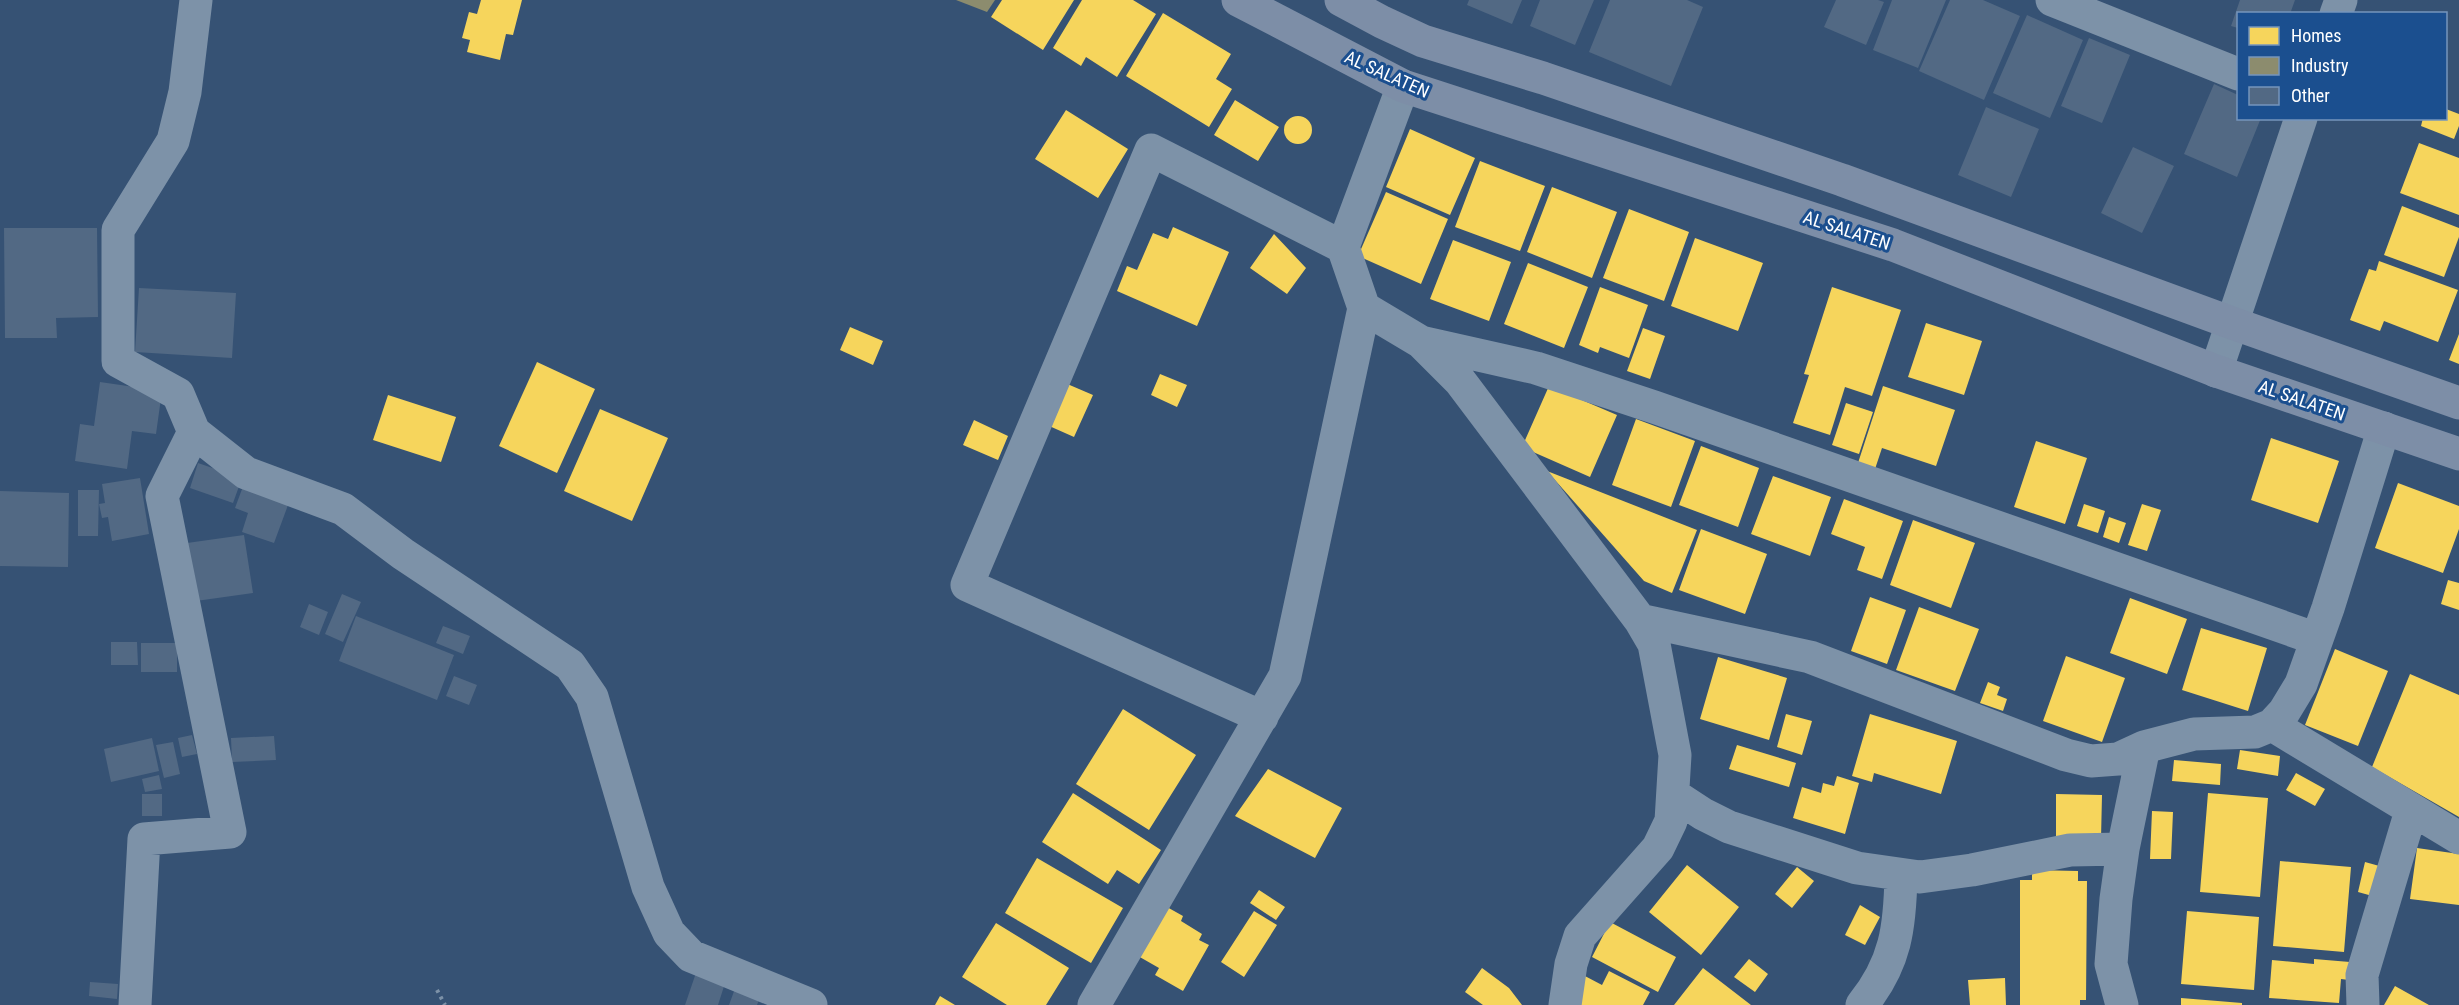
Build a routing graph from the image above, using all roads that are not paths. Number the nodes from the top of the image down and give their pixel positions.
1 (196, 0) edge
2 (1238, 0) edge
3 (1341, 0) edge
4 (2052, 0) edge
5 (2237, 74) edge
6 (1403, 86) junction
7 (2300, 120) edge
8 (1343, 247) junction
9 (1364, 308) junction
10 (2232, 323) junction
11 (1421, 342) junction
12 (2216, 371) junction
13 (2459, 403) edge
14 (2385, 428) junction
15 (194, 432) junction
16 (2459, 454) edge
17 (1640, 620) junction
18 (2317, 639) junction
19 (1262, 717) junction
20 (2272, 725) junction
21 (2144, 747) junction
22 (1674, 795) junction
23 (2411, 811) junction
24 (2459, 838) edge
25 (2123, 849) junction
26 (1901, 875) junction
27 (135, 1005) edge
28 (811, 1005) edge
29 (1094, 1005) edge
30 (1565, 1005) edge
31 (1862, 1005) edge
32 (2122, 1005) edge
33 (2363, 1005) edge

1 - 15 street
2 - 6 main road, AL SALATEN
3 - 10 main road
4 - 5 street
6 - 8 street
6 - 12 main road, AL SALATEN
7 - 10 street
8 - 9 street
8 - 19 street
9 - 11 street
9 - 19 street
10 - 12 street
10 - 13 main road
11 - 17 street
11 - 18 street
12 - 14 main road, AL SALATEN
14 - 16 main road, AL SALATEN
14 - 18 street
15 - 27 street
15 - 28 street
17 - 21 street
17 - 22 street
18 - 20 street
19 - 29 street
20 - 21 street
20 - 23 street
21 - 25 street
22 - 26 street
22 - 30 street
23 - 24 street
23 - 33 street
25 - 26 street
25 - 32 street
26 - 31 street

